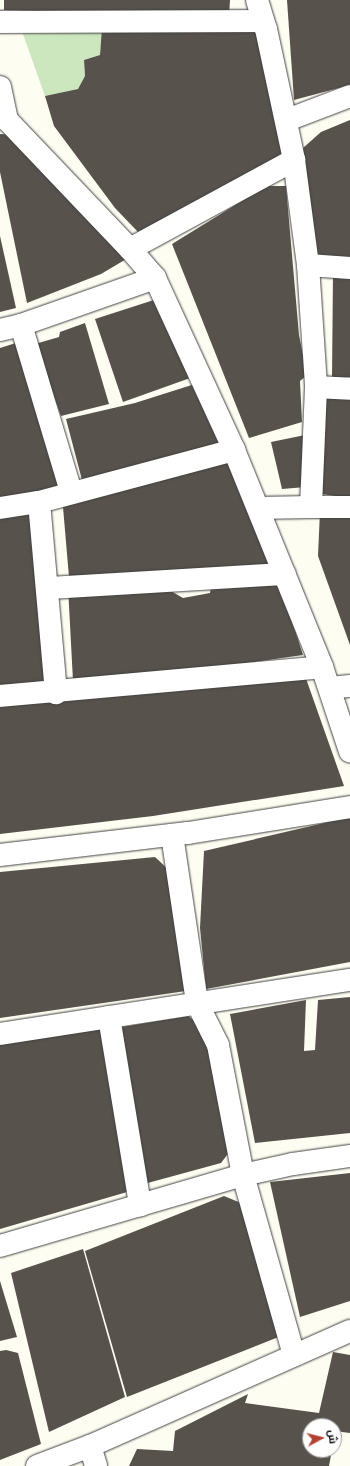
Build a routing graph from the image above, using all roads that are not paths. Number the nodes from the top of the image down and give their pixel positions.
1 (257, 0) edge
2 (263, 21) junction
3 (0, 22) edge
4 (0, 87) edge
5 (350, 96) edge
6 (4, 120) edge
7 (287, 120) junction
8 (294, 160) junction
9 (130, 249) junction
10 (308, 265) junction
11 (350, 268) edge
12 (155, 278) junction
13 (21, 325) junction
14 (0, 330) edge
15 (316, 387) junction
16 (350, 389) edge
17 (234, 450) junction
18 (71, 492) junction
19 (39, 502) junction
20 (310, 507) junction
21 (0, 508) edge
22 (258, 508) junction
23 (350, 508) edge
24 (285, 574) junction
25 (48, 588) junction
26 (322, 667) junction
27 (340, 687) edge
28 (56, 693) junction
29 (0, 696) edge
30 (350, 751) edge
31 (350, 807) edge
32 (172, 835) junction
33 (0, 855) edge
34 (350, 980) edge
35 (197, 1003) junction
36 (109, 1017) junction
37 (0, 1034) edge
38 (350, 1156) edge
39 (243, 1175) junction
40 (140, 1205) junction
41 (0, 1246) edge
42 (350, 1331) edge
43 (294, 1355) junction
44 (93, 1456) edge
45 (37, 1466) edge

1 - 2 street
2 - 3 street
2 - 7 street
4 - 6 street
5 - 7 street
6 - 9 street
7 - 8 street
8 - 9 street
8 - 10 street
9 - 12 street
10 - 11 street
10 - 15 street
12 - 13 street
12 - 17 street
13 - 14 street
13 - 18 street
15 - 16 street
15 - 20 street
17 - 18 street
17 - 22 street
18 - 19 street
19 - 21 street
19 - 25 street
20 - 22 street
20 - 23 street
22 - 24 street
24 - 25 street
24 - 26 street
25 - 28 street
26 - 27 street
26 - 28 street
27 - 30 street
28 - 29 street
31 - 32 street
32 - 33 street
32 - 35 street
34 - 35 street
35 - 36 street
35 - 39 street
36 - 37 street
36 - 40 street
38 - 39 street
39 - 40 street
39 - 43 street
40 - 41 street
42 - 43 street
43 - 44 street
44 - 45 street

